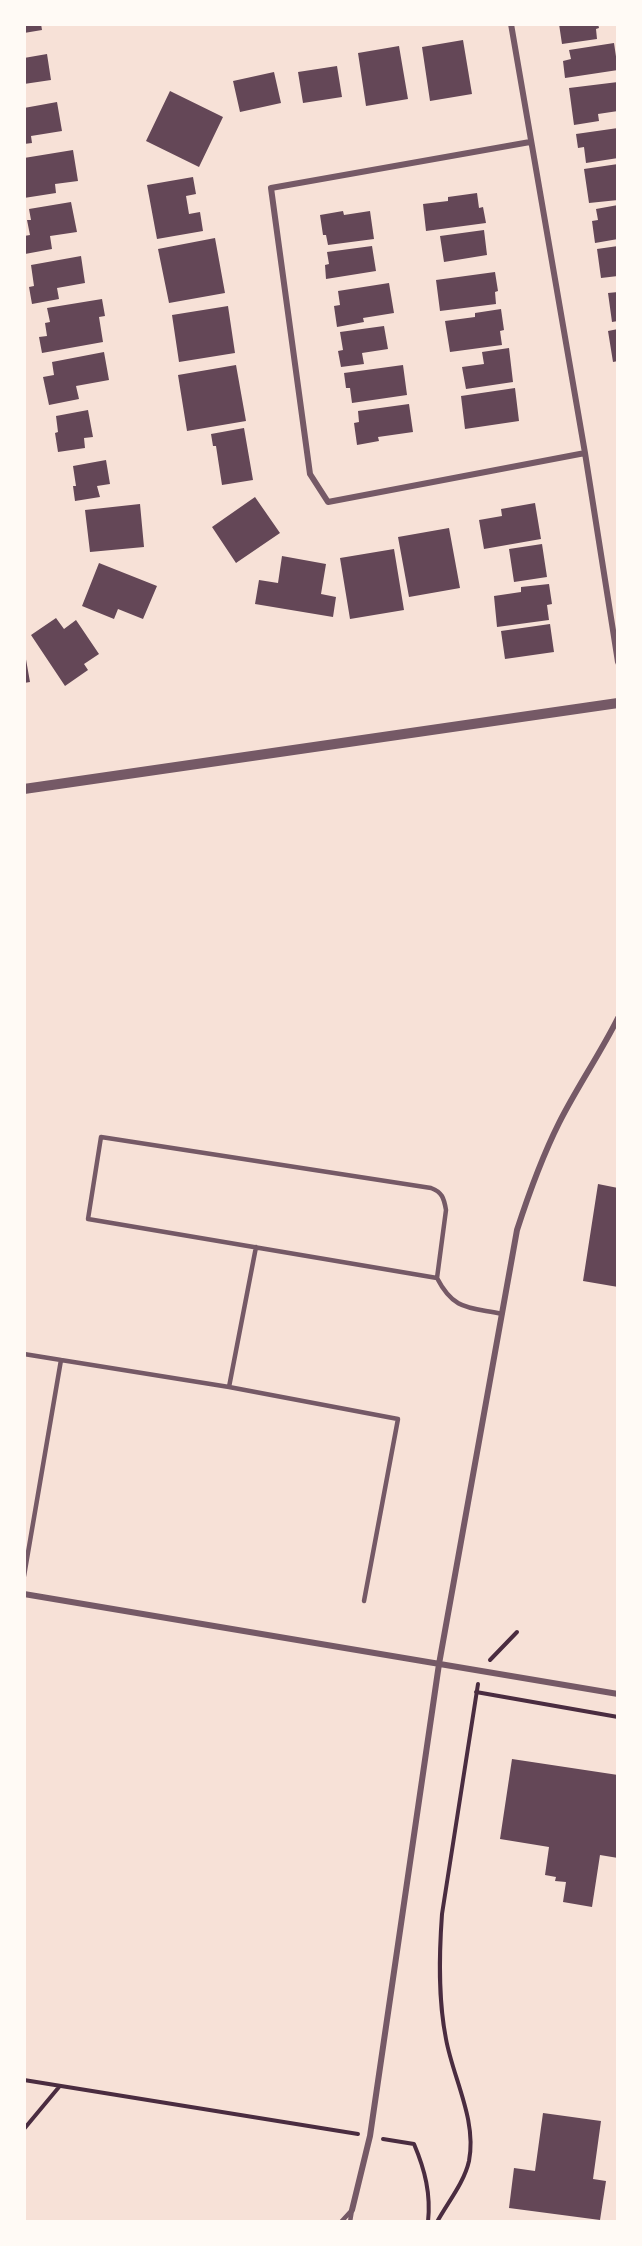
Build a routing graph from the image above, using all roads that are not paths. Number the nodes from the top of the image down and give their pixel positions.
1 (511, 24) edge
2 (530, 142) junction
3 (585, 453) junction
4 (618, 662) edge
5 (618, 703) edge
6 (24, 789) edge
7 (618, 1018) edge
8 (256, 1247) junction
9 (437, 1278) junction
10 (502, 1314) junction
11 (24, 1354) edge
12 (61, 1360) junction
13 (228, 1387) junction
14 (24, 1576) edge
15 (24, 1594) edge
16 (364, 1601) dead end
17 (439, 1664) junction
18 (618, 1694) edge
19 (352, 2210) junction
20 (341, 2222) edge
21 (350, 2222) edge

1 - 2 street
2 - 3 street
2 - 3 street
3 - 4 street
5 - 6 street
7 - 10 street
8 - 9 lane
8 - 9 lane
8 - 13 lane
9 - 10 lane
10 - 17 street
11 - 12 lane
12 - 13 lane
12 - 14 lane
13 - 16 lane
15 - 17 street
17 - 18 street
17 - 19 street
19 - 20 lane
19 - 21 lane

